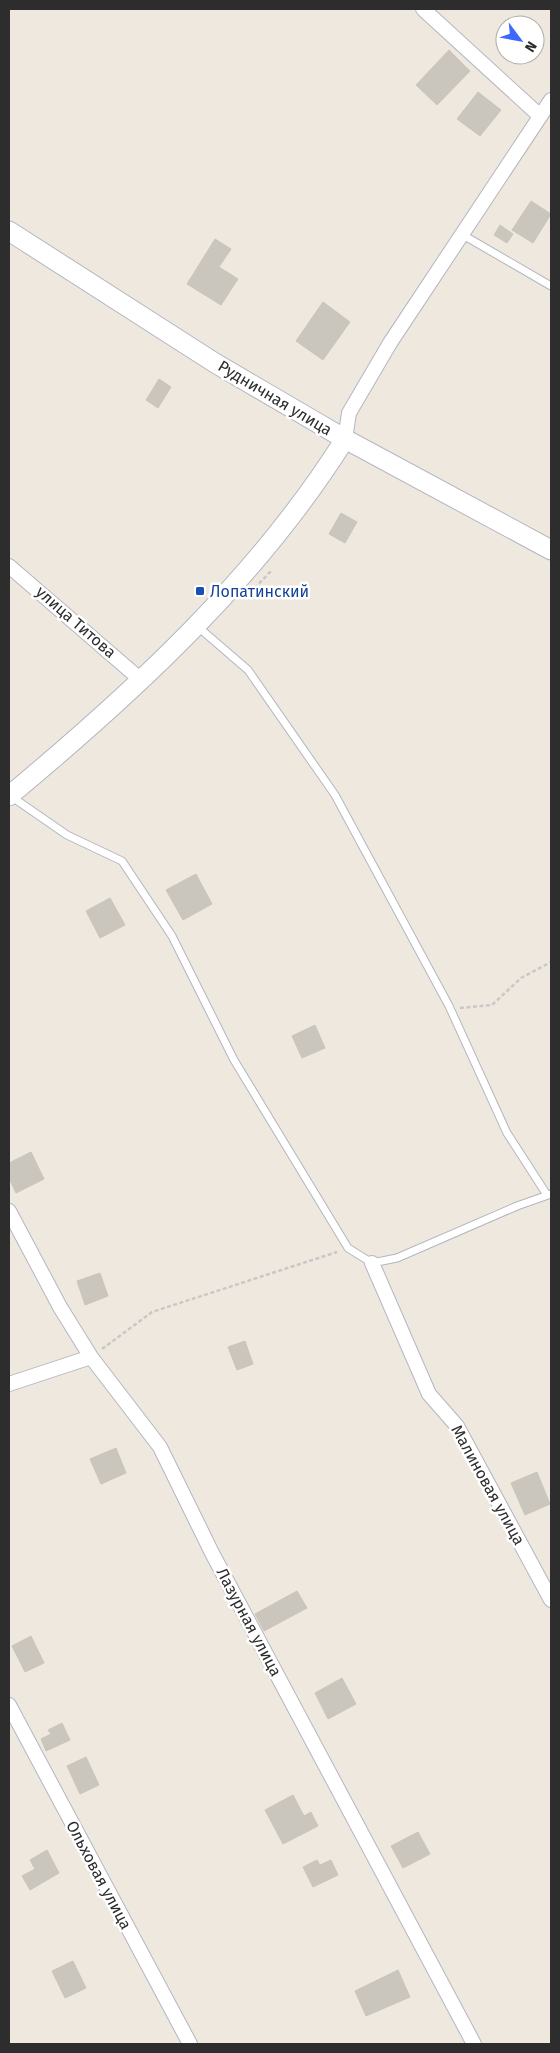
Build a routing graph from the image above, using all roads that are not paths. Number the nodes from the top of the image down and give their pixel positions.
1 (423, 9) edge
2 (551, 100) edge
3 (540, 116) junction
4 (9, 231) edge
5 (462, 235) junction
6 (551, 286) edge
7 (345, 439) junction
8 (551, 550) edge
9 (9, 566) edge
10 (197, 625) junction
11 (141, 680) junction
12 (9, 795) edge
13 (549, 1194) edge
14 (9, 1211) edge
15 (372, 1263) junction
16 (91, 1357) junction
17 (9, 1384) edge
18 (551, 1600) edge
19 (9, 1705) edge
20 (190, 2044) edge
21 (474, 2044) edge

1 - 3 street
2 - 3 street
3 - 5 street
4 - 7 main road, Рудничная улица
5 - 6 lane
5 - 7 street
7 - 8 main road, Рудничная улица
7 - 10 main road
9 - 11 street, улица Титова
10 - 11 main road
10 - 13 lane
11 - 12 main road
12 - 15 lane
13 - 15 lane
14 - 16 street, Лазурная улица
15 - 18 street, Малиновая улица
16 - 17 street
16 - 21 street, Лазурная улица
19 - 20 street, Ольховая улица

